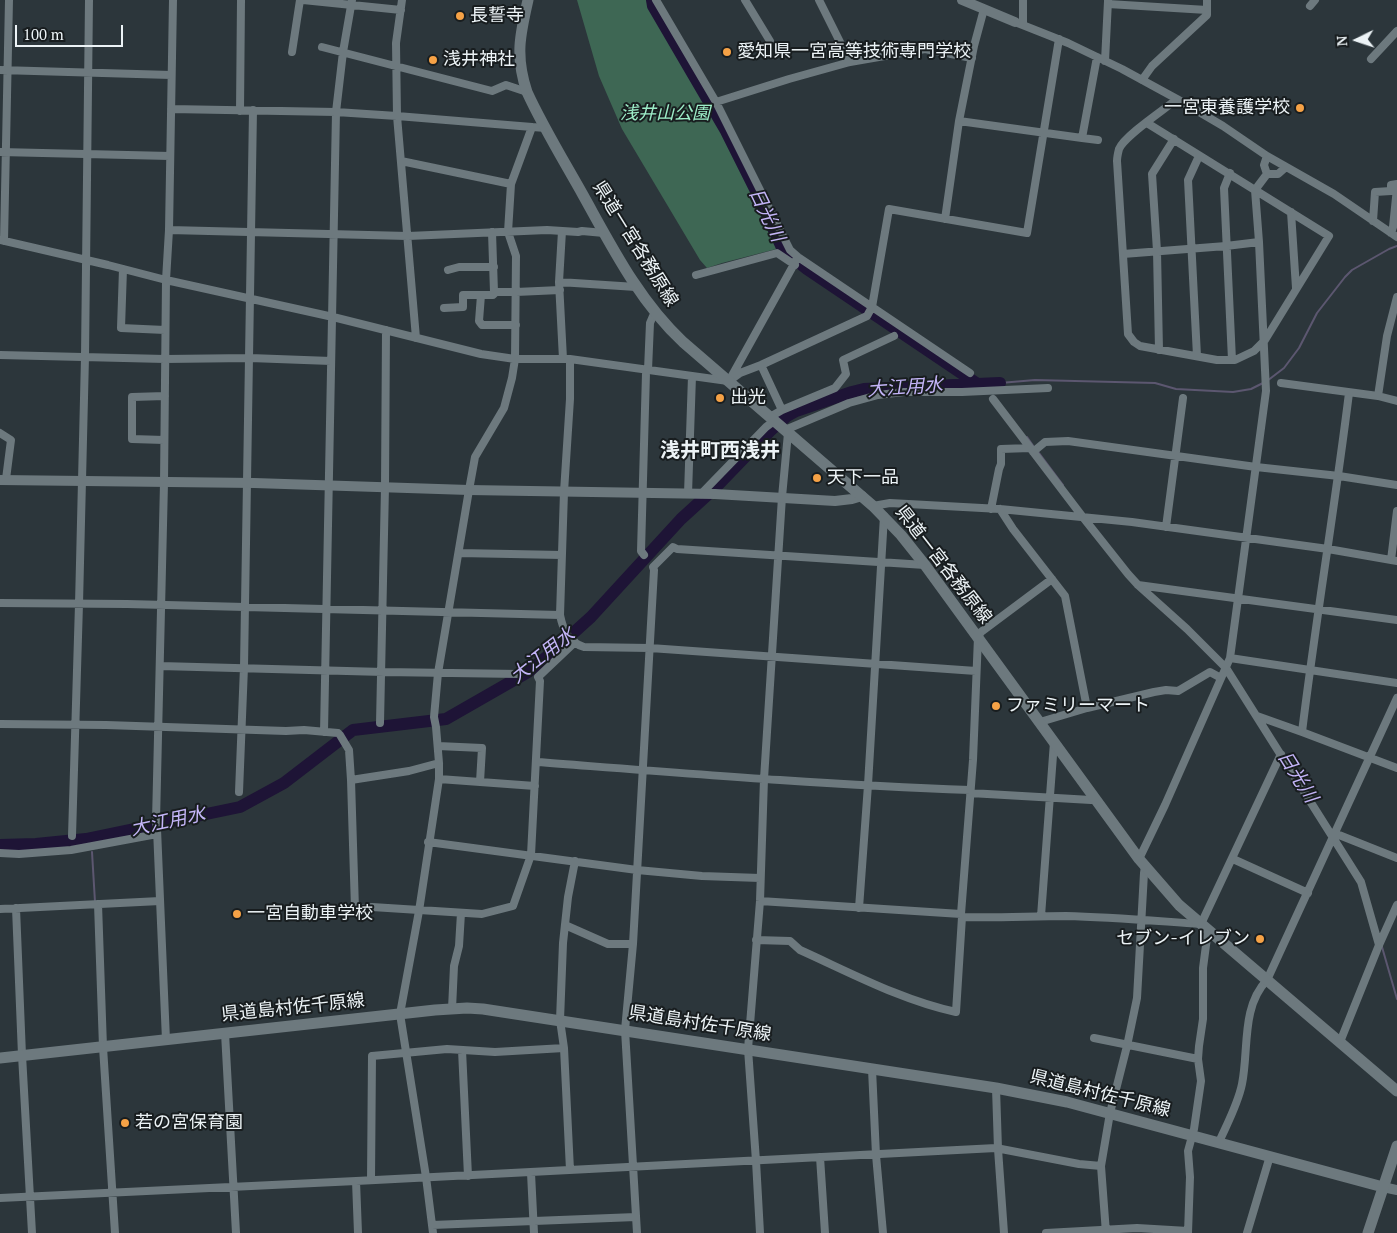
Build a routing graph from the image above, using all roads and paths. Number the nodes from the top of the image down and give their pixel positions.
1 (9, 0) edge
2 (89, 0) edge
3 (173, 0) edge
4 (241, 0) edge
5 (301, 0) edge
6 (402, 0) edge
7 (528, 0) edge
8 (656, 0) edge
9 (745, 0) edge
10 (819, 0) edge
11 (962, 0) edge
12 (1023, 0) edge
13 (1207, 0) edge
14 (1108, 2) edge
15 (352, 3) edge
16 (984, 9) junction
17 (401, 10) junction
18 (1207, 10) junction
19 (1019, 24) junction
20 (1397, 31) edge
21 (1059, 39) junction
22 (770, 41) dead end
23 (322, 47) dead end
24 (292, 52) dead end
25 (344, 52) junction
26 (1097, 57) junction
27 (972, 58) junction
28 (1371, 59) dead end
29 (1105, 61) junction
30 (850, 62) junction
31 (396, 66) junction
32 (4, 70) edge
33 (88, 73) junction
34 (171, 75) junction
35 (1142, 80) junction
36 (527, 92) junction
37 (1177, 99) junction
38 (716, 102) junction
39 (171, 109) junction
40 (253, 110) junction
41 (240, 111) junction
42 (336, 112) junction
43 (398, 116) junction
44 (959, 121) junction
45 (1147, 123) junction
46 (532, 127) junction
47 (546, 128) junction
48 (1043, 132) junction
49 (1082, 138) junction
50 (1174, 139) junction
51 (1098, 140) dead end
52 (3, 152) edge
53 (86, 154) junction
54 (170, 156) junction
55 (1199, 156) junction
56 (1267, 156) junction
57 (401, 161) junction
58 (1286, 166) junction
59 (1230, 173) junction
60 (1267, 174) junction
61 (511, 184) junction
62 (1397, 186) edge
63 (1255, 190) junction
64 (1291, 212) junction
65 (946, 219) junction
66 (1373, 221) junction
67 (169, 230) junction
68 (562, 231) junction
69 (251, 232) junction
70 (492, 232) junction
71 (508, 232) junction
72 (604, 233) junction
73 (333, 234) junction
74 (1394, 235) edge
75 (408, 236) junction
76 (2, 241) edge
77 (1259, 242) junction
78 (1226, 246) junction
79 (1192, 249) junction
80 (1157, 251) junction
81 (1123, 254) junction
82 (86, 260) junction
83 (797, 261) junction
84 (494, 267) junction
85 (123, 269) junction
86 (448, 270) dead end
87 (696, 275) dead end
88 (166, 280) junction
89 (560, 286) junction
90 (636, 287) junction
91 (1296, 288) junction
92 (496, 292) junction
93 (516, 292) junction
94 (481, 295) junction
95 (1397, 297) edge
96 (250, 299) junction
97 (872, 307) junction
98 (444, 308) dead end
99 (656, 315) junction
100 (333, 317) junction
101 (516, 325) junction
102 (165, 330) junction
103 (386, 330) junction
104 (894, 336) dead end
105 (416, 338) junction
106 (1265, 340) junction
107 (1159, 350) junction
108 (0, 355) edge
109 (1197, 356) junction
110 (85, 357) junction
111 (250, 358) junction
112 (165, 359) junction
113 (515, 359) junction
114 (566, 359) junction
115 (1232, 360) junction
116 (331, 361) junction
117 (762, 365) junction
118 (648, 370) junction
119 (970, 373) dead end
120 (692, 376) junction
121 (729, 381) junction
122 (1281, 383) dead end
123 (1048, 388) dead end
124 (1349, 393) junction
125 (165, 396) junction
126 (1378, 396) junction
127 (1183, 398) dead end
128 (994, 400) dead end
129 (1397, 402) edge
130 (782, 410) junction
131 (779, 425) junction
132 (0, 433) edge
133 (164, 440) junction
134 (1032, 450) junction
135 (1174, 455) junction
136 (1256, 467) junction
137 (1339, 476) junction
138 (3, 479) edge
139 (82, 480) junction
140 (164, 482) junction
141 (248, 483) junction
142 (330, 485) junction
143 (1397, 485) edge
144 (385, 487) junction
145 (469, 490) junction
146 (564, 492) junction
147 (642, 493) junction
148 (688, 494) junction
149 (701, 494) junction
150 (862, 496) junction
151 (782, 497) junction
152 (873, 506) junction
153 (991, 509) junction
154 (1000, 509) junction
155 (1397, 511) edge
156 (884, 516) junction
157 (1082, 516) junction
158 (1166, 527) junction
159 (1247, 539) junction
160 (1328, 549) junction
161 (459, 553) junction
162 (562, 555) junction
163 (644, 555) dead end
164 (779, 555) junction
165 (1394, 560) edge
166 (882, 562) junction
167 (925, 564) junction
168 (1052, 579) junction
169 (1138, 585) junction
170 (1238, 599) junction
171 (0, 603) edge
172 (80, 604) junction
173 (160, 606) junction
174 (245, 608) junction
175 (1318, 609) junction
176 (327, 610) junction
177 (383, 611) junction
178 (448, 613) junction
179 (560, 615) junction
180 (1397, 620) edge
181 (978, 637) junction
182 (575, 642) junction
183 (650, 648) junction
184 (773, 657) junction
185 (1230, 658) junction
186 (876, 664) junction
187 (160, 666) junction
188 (244, 667) junction
189 (1226, 668) junction
190 (325, 670) junction
191 (1310, 670) junction
192 (976, 671) junction
193 (381, 672) junction
194 (438, 673) junction
195 (519, 674) dead end
196 (1221, 678) junction
197 (1397, 683) edge
198 (1397, 698) edge
199 (1087, 708) junction
200 (1257, 716) junction
201 (1040, 722) junction
202 (380, 723) dead end
203 (0, 724) edge
204 (76, 724) junction
205 (158, 726) junction
206 (243, 729) junction
207 (324, 732) junction
208 (1302, 732) junction
209 (1054, 742) junction
210 (438, 746) junction
211 (1281, 754) junction
212 (1370, 757) junction
213 (537, 762) junction
214 (439, 763) junction
215 (1397, 768) edge
216 (643, 770) junction
217 (439, 779) junction
218 (764, 779) junction
219 (351, 780) junction
220 (480, 782) junction
221 (868, 785) junction
222 (535, 786) junction
223 (970, 791) junction
224 (239, 792) dead end
225 (1050, 797) junction
226 (1096, 800) junction
227 (157, 828) junction
228 (72, 836) dead end
229 (1333, 836) junction
230 (428, 842) junction
231 (0, 853) edge
232 (531, 855) junction
233 (1397, 858) edge
234 (1232, 859) junction
235 (575, 862) junction
236 (1142, 863) junction
237 (637, 870) junction
238 (760, 878) junction
239 (1308, 893) junction
240 (760, 901) junction
241 (160, 902) junction
242 (98, 904) junction
243 (1397, 904) edge
244 (16, 908) junction
245 (859, 908) junction
246 (0, 909) edge
247 (419, 911) junction
248 (461, 913) junction
249 (962, 915) junction
250 (1042, 916) junction
251 (1141, 920) junction
252 (565, 925) junction
253 (1204, 927) junction
254 (756, 940) junction
255 (633, 944) junction
256 (1379, 945) junction
257 (1267, 980) junction
258 (452, 1009) junction
259 (400, 1014) junction
260 (560, 1020) junction
261 (625, 1030) junction
262 (225, 1033) junction
263 (1094, 1038) dead end
264 (166, 1040) junction
265 (1340, 1042) junction
266 (1127, 1046) junction
267 (103, 1047) junction
268 (564, 1048) junction
269 (748, 1049) junction
270 (462, 1050) junction
271 (406, 1052) junction
272 (22, 1055) junction
273 (0, 1058) edge
274 (1198, 1059) junction
275 (872, 1069) junction
276 (996, 1088) junction
277 (1397, 1091) edge
278 (1110, 1113) junction
279 (1192, 1135) junction
280 (1219, 1142) junction
281 (1397, 1146) edge
282 (998, 1149) junction
283 (876, 1155) junction
284 (1270, 1156) junction
285 (820, 1157) junction
286 (756, 1160) junction
287 (1101, 1166) junction
288 (634, 1167) junction
289 (570, 1170) junction
290 (532, 1172) junction
291 (468, 1176) junction
292 (426, 1178) junction
293 (371, 1180) junction
294 (356, 1181) junction
295 (233, 1186) junction
296 (1383, 1187) junction
297 (1397, 1190) edge
298 (114, 1192) junction
299 (30, 1196) junction
300 (0, 1198) edge
301 (636, 1217) junction
302 (534, 1221) junction
303 (432, 1229) edge
304 (1106, 1232) edge
305 (1188, 1232) edge
306 (32, 1233) edge
307 (115, 1233) edge
308 (236, 1233) edge
309 (358, 1233) edge
310 (534, 1233) edge
311 (637, 1233) edge
312 (760, 1233) edge
313 (825, 1233) edge
314 (883, 1233) edge
315 (1004, 1233) edge
316 (1046, 1233) edge
317 (1247, 1233) edge
318 (1368, 1233) edge

1 - 32 street
2 - 33 street
3 - 34 street
4 - 41 street
5 - 15 street
5 - 24 street
6 - 17 street
7 - 36 main road, 県道一宮各務原線
8 - 38 street
9 - 22 street
10 - 30 street
11 - 16 street
12 - 19 street
13 - 18 street
14 - 18 street
14 - 29 street
15 - 17 street
15 - 25 street
16 - 19 street
16 - 27 street
17 - 31 street
18 - 35 street
19 - 21 street
20 - 28 street
21 - 26 street
21 - 48 street
23 - 25 street
25 - 31 street
25 - 42 street
26 - 29 street
26 - 49 street
27 - 30 street
27 - 44 street
29 - 35 street
30 - 38 street
31 - 36 street
31 - 43 street
32 - 33 street
32 - 52 street
33 - 34 street
33 - 53 street
34 - 39 street
35 - 37 street
36 - 47 main road, 県道一宮各務原線
37 - 45 street
37 - 56 street
38 - 83 street
39 - 41 street
39 - 54 street
40 - 41 street
40 - 42 street
40 - 69 street
42 - 43 street
42 - 73 street
43 - 46 street
43 - 57 street
44 - 48 street
44 - 65 street
45 - 50 street
45 - 81 street
46 - 47 street
46 - 61 street
47 - 72 main road, 県道一宮各務原線
48 - 49 street
48 - 65 street
49 - 51 street
50 - 55 street
50 - 80 street
52 - 53 street
52 - 76 street
53 - 54 street
53 - 82 street
54 - 67 street
55 - 59 street
55 - 79 street
56 - 58 street
56 - 60 street
57 - 61 street
57 - 75 street
58 - 60 street
58 - 66 street
59 - 63 street
59 - 78 street
60 - 63 street
61 - 71 street
62 - 66 street
62 - 74 street
63 - 64 street
63 - 77 street
64 - 91 street
64 - 91 street
65 - 97 street
66 - 74 street
67 - 69 street
67 - 88 street
68 - 71 street
68 - 72 street
68 - 89 street
69 - 73 street
69 - 96 street
70 - 71 street
70 - 75 street
70 - 84 street
71 - 93 street
72 - 90 main road, 県道一宮各務原線
73 - 75 street
73 - 100 street
75 - 105 street
76 - 82 street
77 - 78 street
77 - 106 street
78 - 79 street
78 - 115 street
79 - 80 street
79 - 109 street
80 - 81 street
80 - 107 street
81 - 107 street
82 - 85 street
82 - 110 street
83 - 87 street
83 - 97 street
83 - 121 street
84 - 86 street
84 - 92 street
85 - 88 street
85 - 102 street
88 - 96 street
88 - 102 street
89 - 90 street
89 - 93 street
89 - 114 street
90 - 99 main road, 県道一宮各務原線
91 - 106 street
92 - 93 street
92 - 94 street
93 - 101 street
94 - 98 street
94 - 101 street
95 - 126 street
96 - 100 street
96 - 111 street
97 - 117 street
97 - 119 street
99 - 118 street
99 - 121 main road, 県道一宮各務原線
100 - 103 street
100 - 116 street
101 - 113 street
102 - 112 street
103 - 105 street
103 - 144 street
104 - 130 street
105 - 113 street
106 - 115 street
106 - 136 street
107 - 109 street
108 - 110 street
109 - 115 street
110 - 112 street
110 - 139 street
111 - 112 street
111 - 116 street
111 - 141 street
112 - 125 street
113 - 114 street
113 - 145 street
114 - 118 street
114 - 146 street
116 - 142 street
117 - 121 street
117 - 130 street
118 - 120 street
118 - 147 street
120 - 121 street
120 - 148 street
121 - 131 main road, 県道一宮各務原線
122 - 124 street
123 - 131 street
124 - 126 street
124 - 137 street
125 - 133 street
125 - 133 street
126 - 129 street
127 - 135 street
128 - 134 street
130 - 131 street
131 - 149 street
131 - 150 main road, 県道一宮各務原線
131 - 151 street
132 - 138 street
133 - 140 street
134 - 135 street
134 - 153 street
134 - 157 street
135 - 136 street
135 - 158 street
136 - 137 street
136 - 159 street
137 - 143 street
137 - 160 street
138 - 139 street
139 - 140 street
139 - 172 street
140 - 141 street
140 - 173 street
141 - 142 street
141 - 174 street
142 - 144 street
142 - 176 street
144 - 145 street
144 - 177 street
145 - 146 street
145 - 161 street
146 - 147 street
146 - 162 street
147 - 148 street
147 - 163 street
148 - 149 street
149 - 151 street
150 - 151 street
150 - 152 main road, 県道一宮各務原線
151 - 164 street
152 - 153 street
152 - 156 main road, 県道一宮各務原線
153 - 154 street
154 - 157 street
154 - 168 street
155 - 165 street
156 - 166 street
156 - 167 main road, 県道一宮各務原線
157 - 158 street
157 - 169 street
158 - 159 street
159 - 160 street
159 - 170 street
160 - 165 street
160 - 175 street
161 - 162 street
161 - 178 street
162 - 179 street
164 - 166 street
164 - 183 street
164 - 184 street
166 - 167 street
166 - 186 street
167 - 181 main road, 県道一宮各務原線
168 - 181 street
168 - 199 street
169 - 170 street
169 - 189 street
170 - 175 street
170 - 185 street
171 - 172 street
172 - 173 street
172 - 204 street
173 - 174 street
173 - 187 street
174 - 176 street
174 - 188 street
175 - 180 street
175 - 191 street
176 - 177 street
176 - 190 street
177 - 178 street
177 - 193 street
178 - 179 street
178 - 194 street
179 - 182 street
181 - 192 street
181 - 201 main road, 県道一宮各務原線
182 - 183 street
182 - 213 street
183 - 184 street
183 - 216 street
184 - 186 street
184 - 218 street
185 - 189 street
185 - 191 street
186 - 192 street
186 - 221 street
187 - 188 street
187 - 205 street
188 - 190 street
188 - 206 street
189 - 196 street
189 - 200 street
190 - 193 street
190 - 207 street
191 - 197 street
191 - 208 street
192 - 223 street
193 - 194 street
193 - 202 street
194 - 195 street
194 - 210 street
196 - 199 street
196 - 236 street
198 - 212 street
199 - 201 street
200 - 208 street
200 - 211 street
201 - 209 main road, 県道一宮各務原線
203 - 204 street
204 - 205 street
204 - 228 street
205 - 206 street
205 - 227 street
206 - 207 street
206 - 224 street
207 - 219 street
208 - 212 street
209 - 225 street
209 - 226 main road, 県道一宮各務原線
210 - 214 street
210 - 220 street
211 - 229 street
211 - 234 street
212 - 215 street
212 - 229 street
213 - 216 street
213 - 222 street
214 - 217 street
214 - 219 street
216 - 218 street
216 - 237 street
217 - 220 street
217 - 230 street
218 - 221 street
218 - 238 street
219 - 247 street
220 - 222 street
221 - 223 street
221 - 245 street
222 - 232 street
223 - 225 street
223 - 249 street
225 - 226 street
225 - 250 street
226 - 236 main road, 県道一宮各務原線
227 - 231 street
227 - 241 street
229 - 233 street
229 - 239 street
229 - 256 street
230 - 232 street
230 - 247 street
232 - 235 street
232 - 248 street
234 - 239 street
234 - 253 street
235 - 237 street
235 - 252 street
236 - 251 street
236 - 253 main road, 県道一宮各務原線
237 - 238 street
237 - 255 street
238 - 240 street
239 - 257 street
240 - 245 street
240 - 254 street
241 - 242 street
241 - 264 street
242 - 244 street
242 - 267 street
243 - 256 street
244 - 246 street
244 - 272 street
245 - 249 street
247 - 248 street
247 - 259 street
248 - 258 street
249 - 250 street
249 - 254 street
250 - 251 street
251 - 253 street
251 - 266 street
252 - 255 street
252 - 260 street
253 - 257 main road, 県道一宮各務原線
253 - 274 street
254 - 269 street
255 - 261 street
256 - 265 street
257 - 265 main road, 県道一宮各務原線
257 - 280 street
258 - 259 main road, 県道島村佐千原線
258 - 260 main road, 県道島村佐千原線
259 - 262 main road, 県道島村佐千原線
259 - 271 street
260 - 261 main road, 県道島村佐千原線
260 - 268 street
261 - 269 main road, 県道島村佐千原線
261 - 288 street
262 - 264 main road, 県道島村佐千原線
262 - 295 street
263 - 266 street
264 - 267 main road, 県道島村佐千原線
265 - 277 main road, 県道一宮各務原線
266 - 274 street
266 - 278 street
267 - 272 main road, 県道島村佐千原線
267 - 298 street
268 - 270 street
268 - 289 street
269 - 275 main road, 県道島村佐千原線
269 - 286 street
270 - 271 street
270 - 291 street
271 - 292 street
271 - 293 street
272 - 273 main road, 県道島村佐千原線
272 - 299 street
274 - 279 street
275 - 276 main road, 県道島村佐千原線
275 - 283 street
276 - 278 main road, 県道島村佐千原線
276 - 282 street
278 - 279 main road, 県道島村佐千原線
278 - 287 street
279 - 280 main road, 県道島村佐千原線
279 - 305 street
280 - 284 main road, 県道島村佐千原線
281 - 296 main road
282 - 283 street
282 - 287 street
282 - 315 street
283 - 285 street
283 - 314 street
284 - 296 main road, 県道島村佐千原線
284 - 317 street
285 - 286 street
285 - 313 street
286 - 288 street
286 - 312 street
287 - 304 street
288 - 289 street
288 - 301 street
289 - 290 street
290 - 291 street
290 - 302 street
291 - 292 street
292 - 293 street
292 - 303 street
293 - 294 street
294 - 295 street
294 - 309 street
295 - 298 street
295 - 308 street
296 - 297 street
296 - 318 main road
298 - 299 street
298 - 307 street
299 - 300 street
299 - 306 street
301 - 302 street
301 - 311 street
302 - 303 street
302 - 310 street
304 - 305 street
304 - 316 street

